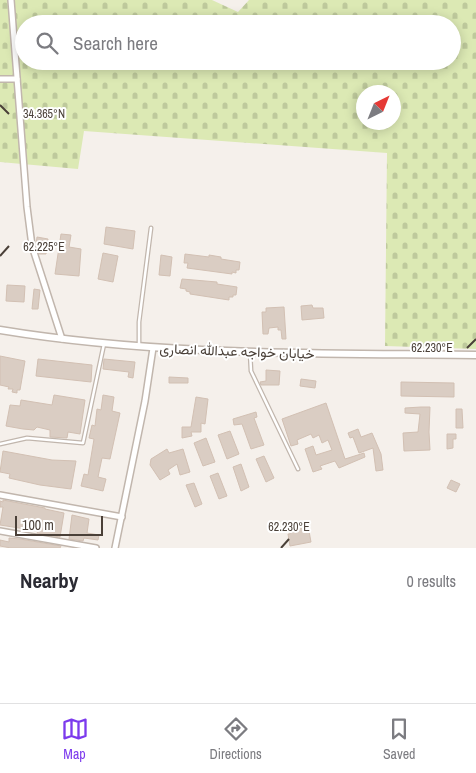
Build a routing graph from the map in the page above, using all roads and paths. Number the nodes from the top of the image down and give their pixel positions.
1 (11, 0) edge
2 (15, 53) edge
3 (16, 70) edge
4 (17, 79) junction
5 (0, 80) edge
6 (151, 228) dead end
7 (0, 330) edge
8 (62, 339) junction
9 (104, 344) junction
10 (139, 347) junction
11 (153, 348) junction
12 (250, 352) junction
13 (476, 355) edge
14 (0, 444) edge
15 (298, 469) dead end
16 (0, 494) edge
17 (122, 517) junction
18 (0, 531) edge
19 (96, 548) edge
20 (115, 548) edge

1 - 2 street
3 - 4 street
4 - 5 street
4 - 8 street
6 - 10 lane
7 - 8 street, خیابان خواجه عبدالله انصاری
8 - 9 street, خیابان خواجه عبدالله انصاری
9 - 10 street, خیابان خواجه عبدالله انصاری
9 - 14 lane
10 - 11 street, خیابان خواجه عبدالله انصاری
11 - 12 street, خیابان خواجه عبدالله انصاری
11 - 17 street
12 - 13 street, خیابان خواجه عبدالله انصاری
12 - 15 lane
16 - 17 street
17 - 20 street
18 - 19 street

